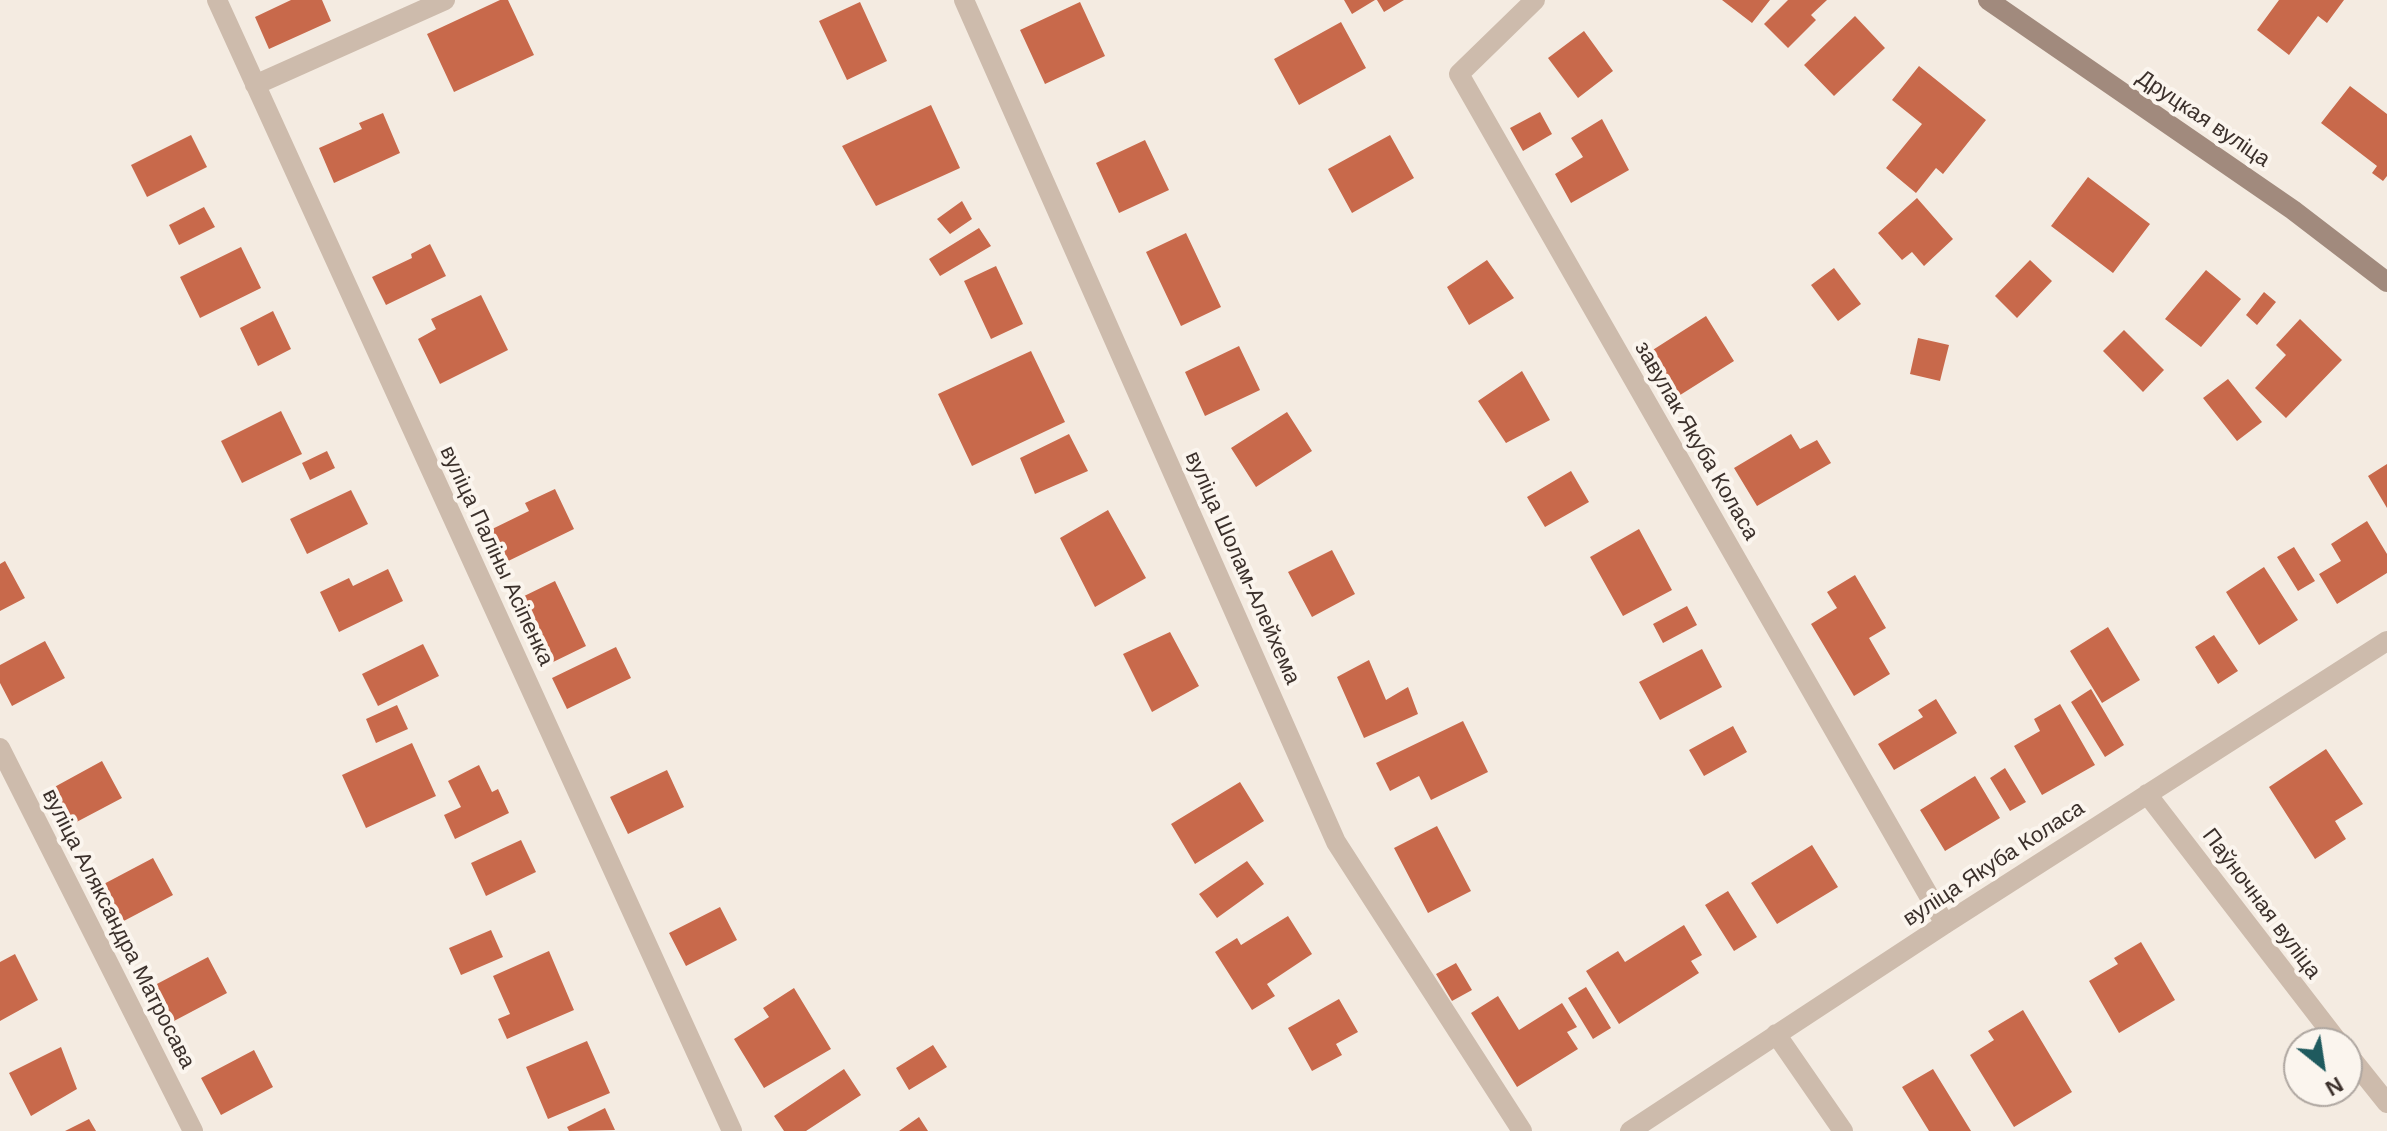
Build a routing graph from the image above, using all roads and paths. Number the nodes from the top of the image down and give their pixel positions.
1 (217, 0) edge
2 (445, 0) edge
3 (964, 0) edge
4 (1535, 0) edge
5 (1988, 0) edge
6 (255, 85) junction
7 (2387, 282) edge
8 (2387, 641) edge
9 (0, 748) edge
10 (2147, 794) junction
11 (1945, 924) junction
12 (2327, 1027) edge
13 (1776, 1034) junction
14 (2363, 1073) edge
15 (2387, 1103) edge
16 (193, 1131) edge
17 (732, 1131) edge
18 (1522, 1131) edge
19 (1630, 1131) edge
20 (1843, 1131) edge

1 - 6 street, вуліца Паліны Асіпенка
2 - 6 street
3 - 18 street, вуліца Шолам-Алейхема
4 - 11 street, завулак Якуба Коласа
5 - 7 main road, Друцкая вуліца
6 - 17 street, вуліца Паліны Асіпенка
8 - 10 street, вуліца Якуба Коласа
9 - 16 street, вуліца Аляксандра Матросава
10 - 11 street, вуліца Якуба Коласа
10 - 12 street, Паўночная вуліца
11 - 13 street, вуліца Якуба Коласа
13 - 19 street, вуліца Якуба Коласа
13 - 20 street
14 - 15 street

